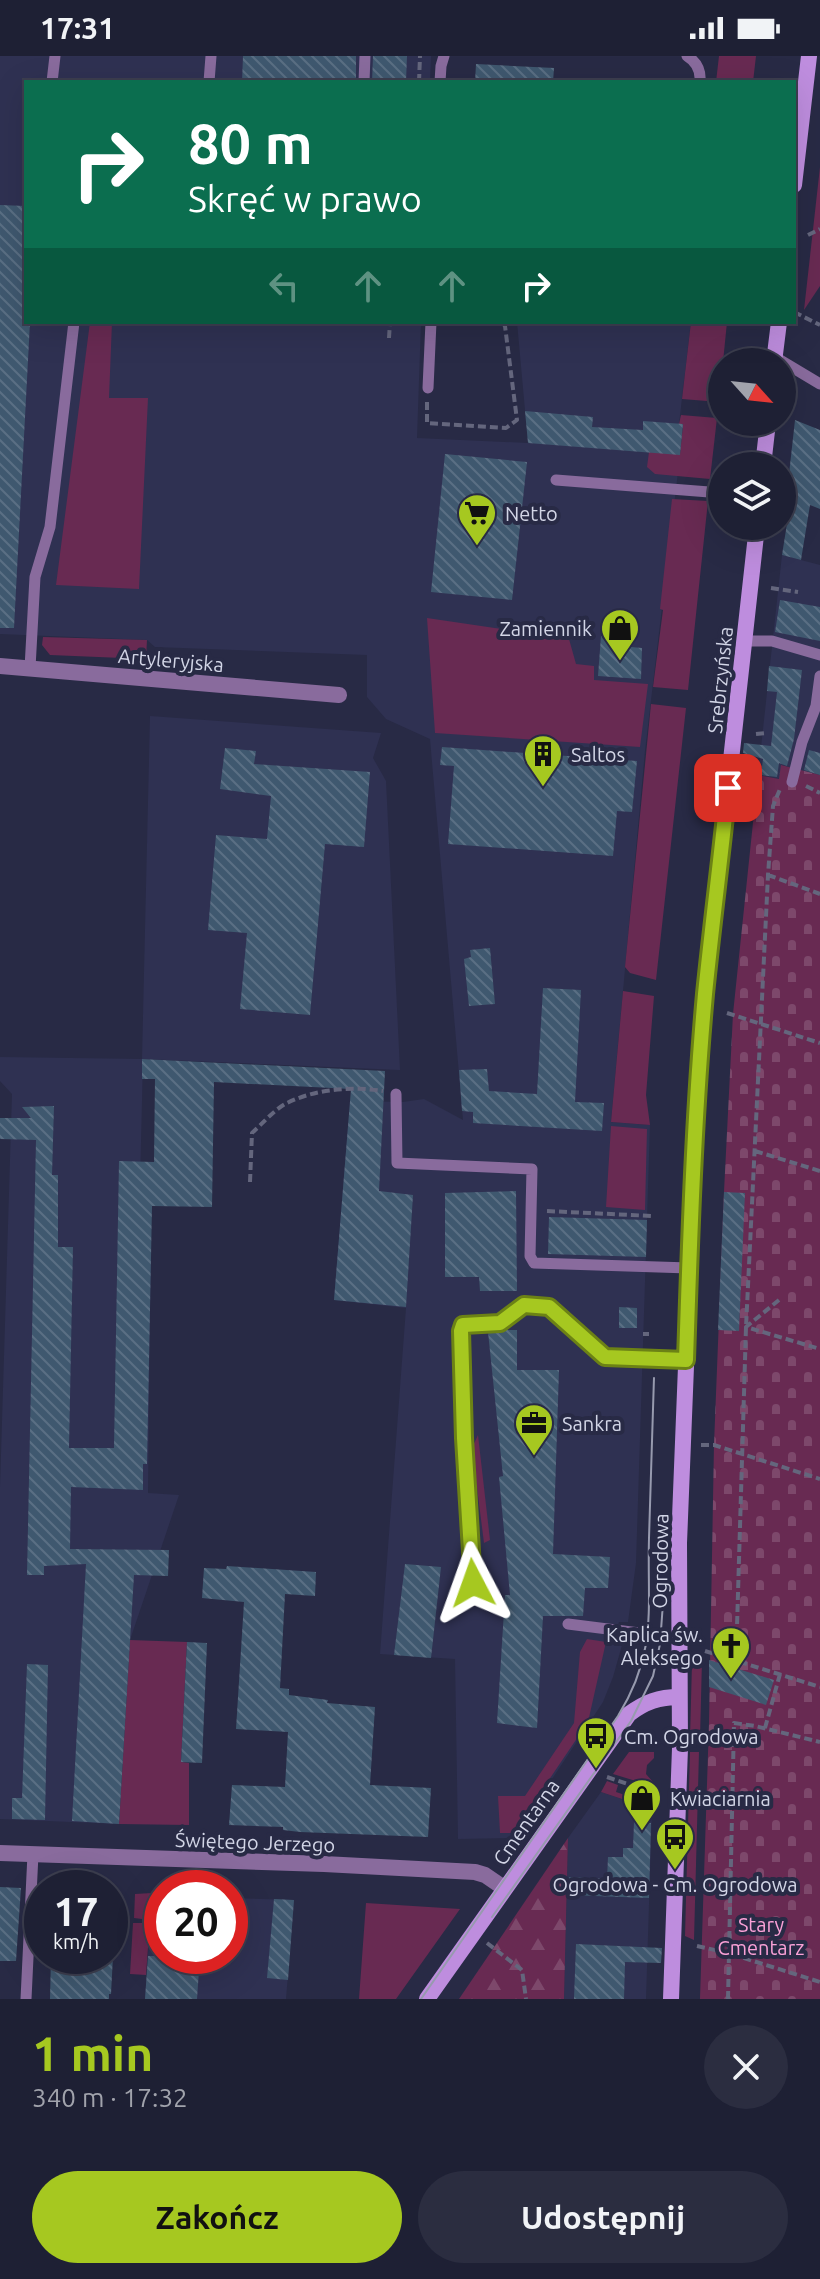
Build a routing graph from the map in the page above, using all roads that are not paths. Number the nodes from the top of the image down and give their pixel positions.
1 (55, 56) edge
2 (211, 56) edge
3 (365, 56) edge
4 (444, 56) edge
5 (687, 56) edge
6 (809, 56) edge
7 (52, 80) edge
8 (209, 80) edge
9 (364, 80) edge
10 (440, 80) edge
11 (700, 80) edge
12 (796, 168) edge
13 (74, 324) edge
14 (431, 324) edge
15 (779, 324) edge
16 (776, 348) edge
17 (796, 371) edge
18 (820, 384) edge
19 (428, 388) road end
20 (556, 480) dead end
21 (708, 492) edge
22 (756, 540) edge
23 (745, 641) junction
24 (820, 655) edge
25 (0, 666) edge
26 (30, 668) junction
27 (820, 676) edge
28 (339, 695) dead end
29 (792, 782) road end
30 (396, 1094) road end
31 (689, 1268) junction
32 (686, 1360) junction
33 (473, 1583) dead end
34 (568, 1624) dead end
35 (679, 1638) junction
36 (679, 1697) junction
37 (0, 1853) edge
38 (33, 1854) junction
39 (504, 1888) junction
40 (26, 1999) edge
41 (427, 1999) edge
42 (671, 1999) edge

1 - 7 lane
2 - 8 lane
3 - 9 lane
4 - 10 lane
5 - 11 lane
6 - 12 main road
13 - 26 lane
14 - 19 lane
15 - 16 main road
17 - 18 lane
20 - 21 lane
22 - 23 main road, Srebrzyńska
23 - 24 lane
23 - 31 main road, Srebrzyńska
25 - 26 street, Artyleryjska
26 - 28 street, Artyleryjska
27 - 29 lane
30 - 31 lane
31 - 32 main road, Ogrodowa
32 - 33 lane
32 - 35 main road, Ogrodowa
34 - 35 lane
35 - 36 main road, Ogrodowa
36 - 39 main road, Cmentarna
36 - 42 main road, Ogrodowa
37 - 38 street, Świętego Jerzego
38 - 39 street, Świętego Jerzego
38 - 40 lane
39 - 41 main road, Cmentarna

